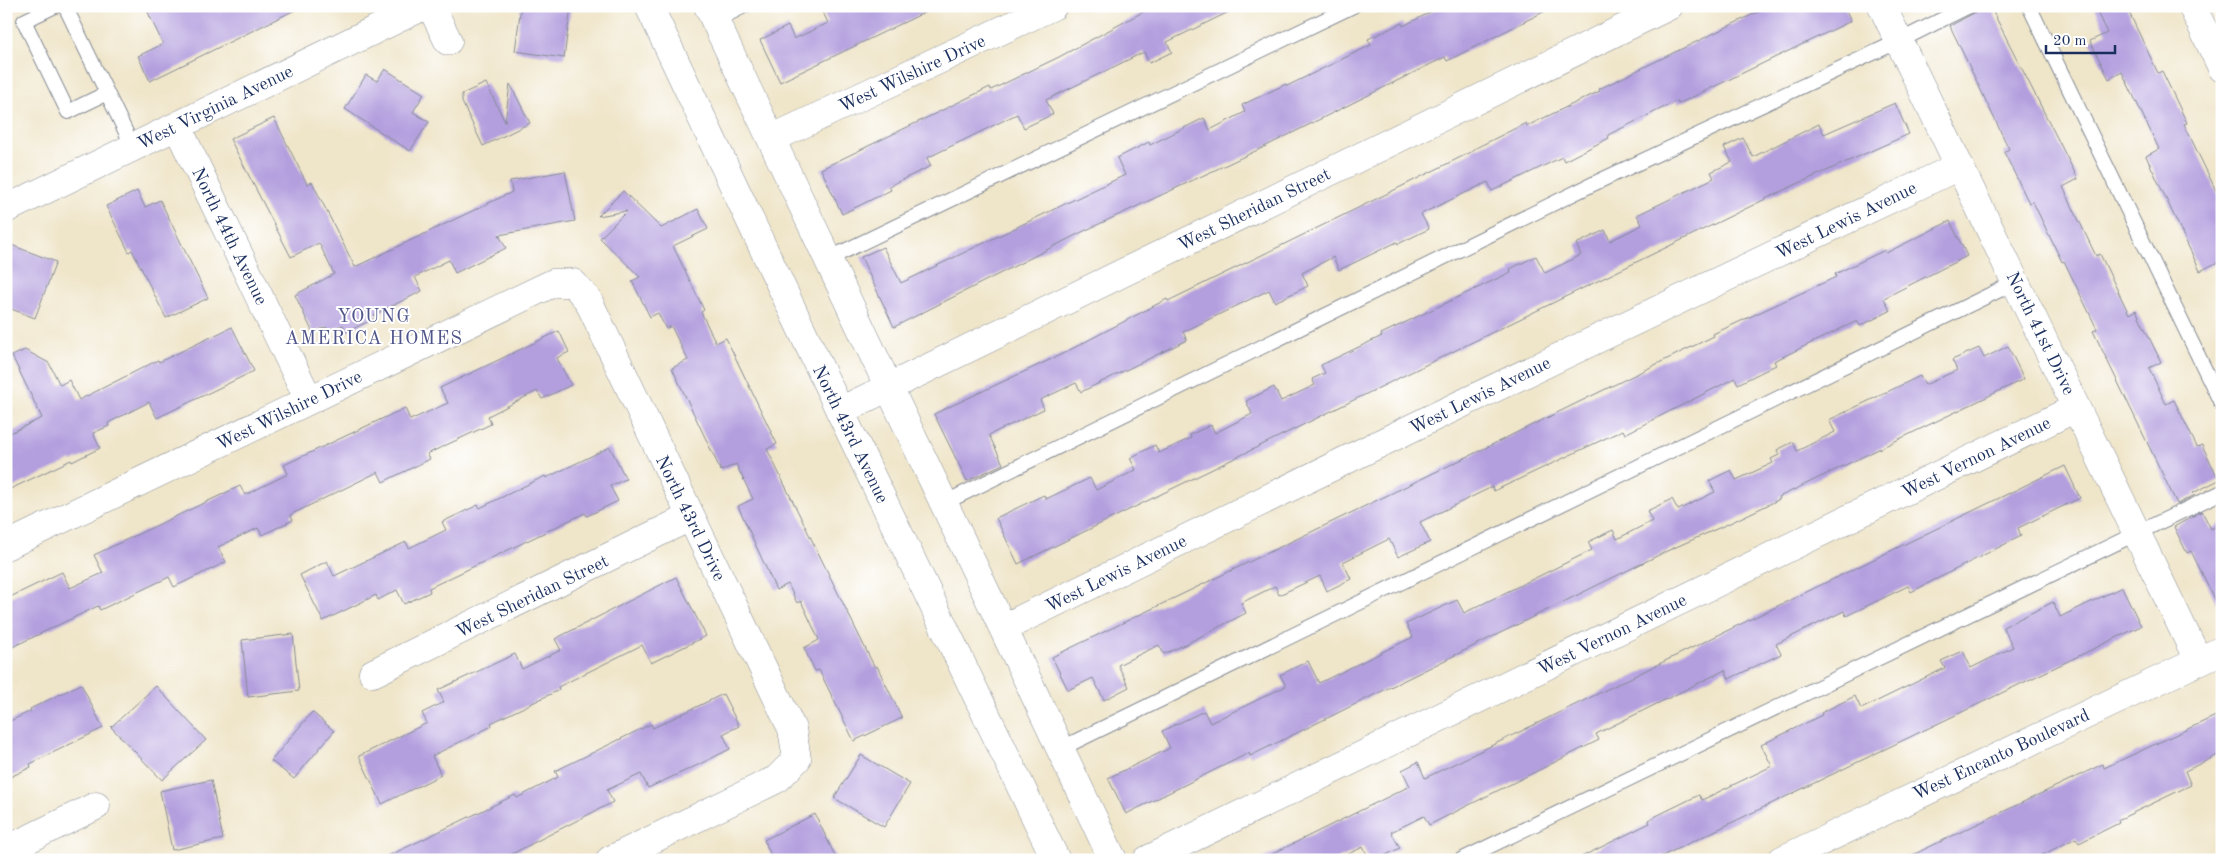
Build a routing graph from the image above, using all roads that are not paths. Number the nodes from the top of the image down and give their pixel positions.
1 (55, 6) edge
2 (66, 6) edge
3 (424, 6) edge
4 (431, 6) edge
5 (649, 6) edge
6 (744, 6) edge
7 (1053, 6) edge
8 (1353, 6) edge
9 (1669, 6) edge
10 (1882, 6) edge
11 (1969, 6) edge
12 (2029, 6) edge
13 (2192, 6) edge
14 (711, 13) edge
15 (448, 41) dead end
16 (1899, 41) junction
17 (2222, 68) edge
18 (107, 93) junction
19 (177, 126) junction
20 (771, 140) junction
21 (133, 147) junction
22 (1959, 166) junction
23 (6, 209) edge
24 (828, 260) junction
25 (2016, 282) junction
26 (573, 283) joint
27 (889, 388) junction
28 (309, 400) junction
29 (2222, 405) edge
30 (2076, 408) junction
31 (840, 411) junction
32 (2222, 492) edge
33 (944, 503) junction
34 (690, 517) junction
35 (2136, 532) junction
36 (6, 546) edge
37 (1003, 628) junction
38 (2210, 655) edge
39 (373, 673) dead end
40 (1060, 750) junction
41 (96, 806) dead end
42 (6, 850) edge
43 (610, 860) edge
44 (1056, 860) edge
45 (1113, 860) edge
46 (1147, 860) edge
47 (1461, 860) edge
48 (1782, 860) edge

1 - 18 lane
2 - 18 lane
3 - 19 street, West Virginia Avenue
4 - 15 street
5 - 31 street, North 43rd Avenue
6 - 14 lane
7 - 20 street, West Wilshire Drive
8 - 24 lane
9 - 27 street, West Sheridan Street
10 - 16 street, North 41st Drive
11 - 16 lane
12 - 29 lane
13 - 17 street
14 - 20 street
16 - 22 street, North 41st Drive
16 - 33 lane
18 - 21 lane
19 - 21 street, West Virginia Avenue
19 - 28 street, North 44th Avenue
20 - 24 street
21 - 23 street, West Virginia Avenue
22 - 25 street, North 41st Drive
22 - 37 street, West Lewis Avenue
24 - 27 street
25 - 30 street, North 41st Drive
25 - 40 lane
26 - 28 street, West Wilshire Drive
26 - 34 street, North 43rd Drive
27 - 31 street, West Sheridan Street
27 - 33 street
28 - 36 street, West Wilshire Drive
30 - 35 street, North 41st Drive
30 - 46 street, West Vernon Avenue
31 - 44 street, North 43rd Avenue
32 - 35 lane
33 - 37 street
34 - 39 street, West Sheridan Street
34 - 43 street, North 43rd Drive
35 - 38 street, North 41st Drive
35 - 47 lane
37 - 40 street
38 - 48 street, West Encanto Boulevard
40 - 45 street
41 - 42 street

